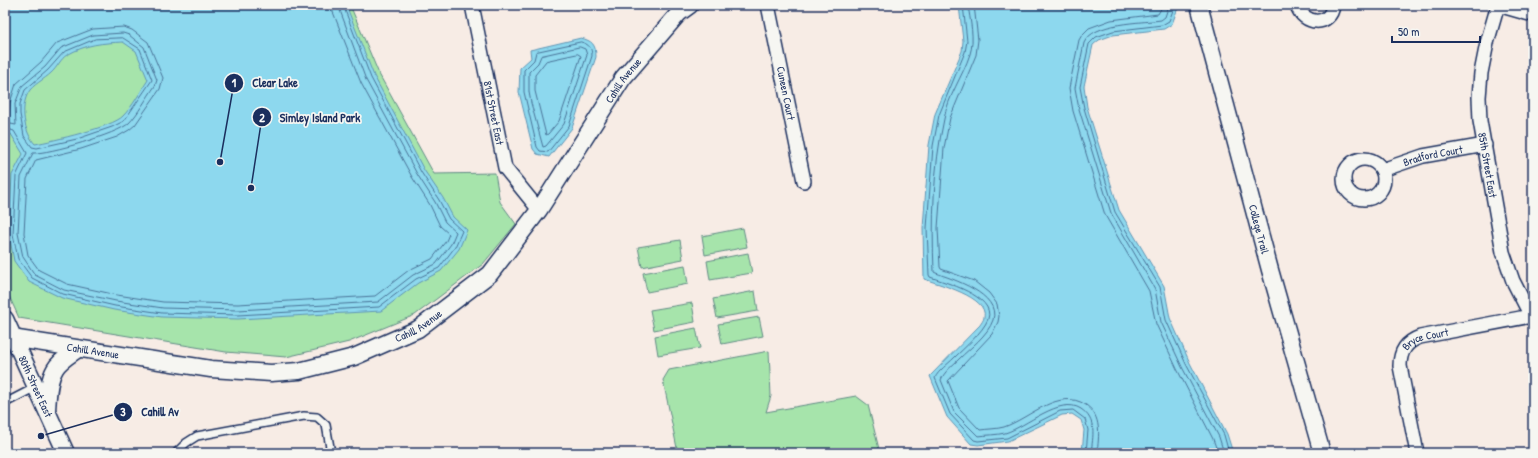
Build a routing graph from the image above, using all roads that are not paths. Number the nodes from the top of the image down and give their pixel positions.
1 (472, 5) edge
2 (690, 5) edge
3 (768, 5) edge
4 (1199, 5) edge
5 (1297, 5) edge
6 (1333, 5) edge
7 (1498, 5) edge
8 (1533, 15) edge
9 (1485, 145) junction
10 (1382, 170) dead end
11 (804, 181) dead end
12 (539, 210) junction
13 (1532, 318) edge
14 (5, 319) edge
15 (10, 338) edge
16 (78, 349) junction
17 (36, 387) junction
18 (5, 403) edge
19 (47, 412) junction
20 (66, 453) edge
21 (176, 453) edge
22 (331, 453) edge
23 (1322, 453) edge
24 (1417, 453) edge

1 - 12 street, 81st Street East
2 - 12 street, Cahill Avenue
3 - 11 street, Cuneen Court
4 - 23 street, College Trail
5 - 6 street
7 - 8 street
7 - 9 street, 85th Street East
9 - 10 street, Bradford Court
9 - 13 street, 85th Street East
12 - 16 street, Cahill Avenue
13 - 24 street, Bryce Court
14 - 15 street, 80th Street East
15 - 16 street, Cahill Avenue
15 - 17 street, 80th Street East
16 - 19 street
17 - 18 lane
17 - 19 street, 80th Street East
19 - 20 street, 80th Street East
21 - 22 lane

